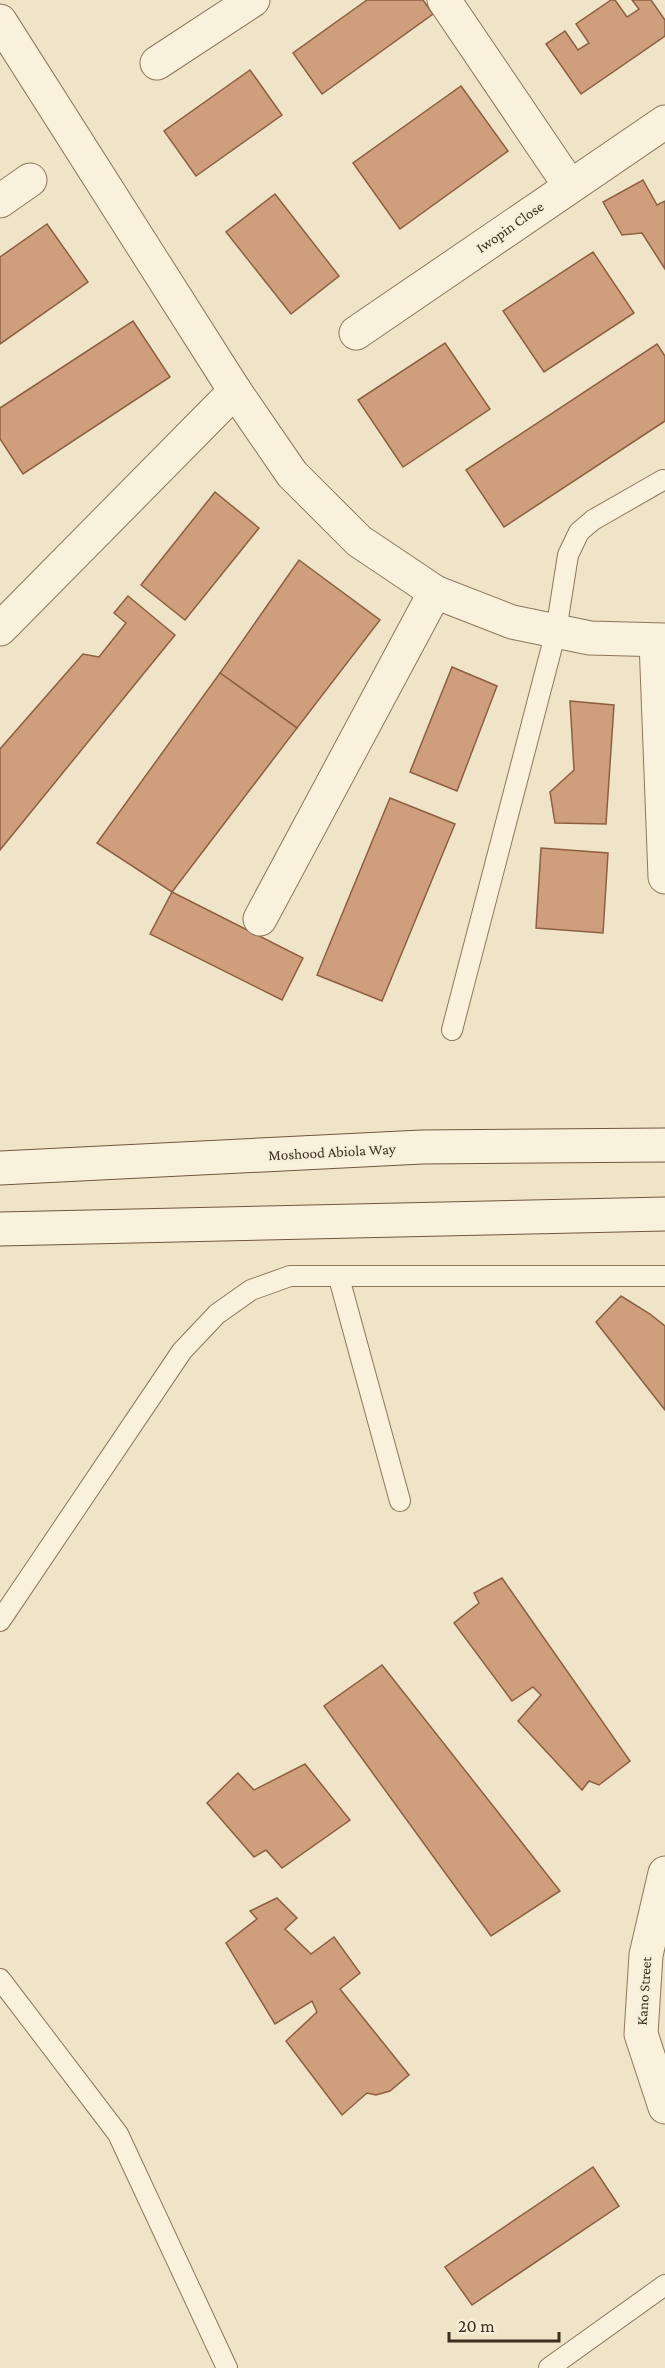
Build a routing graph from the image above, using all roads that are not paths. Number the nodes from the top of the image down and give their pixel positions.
1 (253, 0) edge
2 (444, 0) edge
3 (0, 21) edge
4 (157, 63) dead end
5 (665, 122) edge
6 (30, 180) dead end
7 (570, 186) junction
8 (0, 201) edge
9 (356, 333) dead end
10 (235, 391) junction
11 (663, 480) dead end
12 (435, 592) junction
13 (0, 628) edge
14 (556, 631) junction
15 (661, 641) edge
16 (665, 877) edge
17 (260, 919) dead end
18 (452, 1030) dead end
19 (665, 1145) edge
20 (0, 1168) edge
21 (665, 1214) edge
22 (0, 1229) edge
23 (665, 1276) edge
24 (339, 1278) junction
25 (400, 1501) dead end
26 (0, 1621) edge
27 (665, 1873) edge
28 (0, 1979) edge
29 (665, 2107) edge
30 (665, 2285) edge
31 (226, 2368) edge
32 (549, 2368) edge

1 - 4 street
2 - 7 street
3 - 10 street
5 - 7 street, Iwopin Close
6 - 8 street
7 - 9 street, Iwopin Close
10 - 12 street
10 - 13 street
11 - 14 lane
12 - 14 street
12 - 17 street
14 - 15 street
14 - 18 lane
15 - 16 street
19 - 20 street, Moshood Abiola Way
21 - 22 street
23 - 24 lane
24 - 25 lane
24 - 26 lane
27 - 29 street, Kano Street
28 - 31 lane
30 - 32 lane

